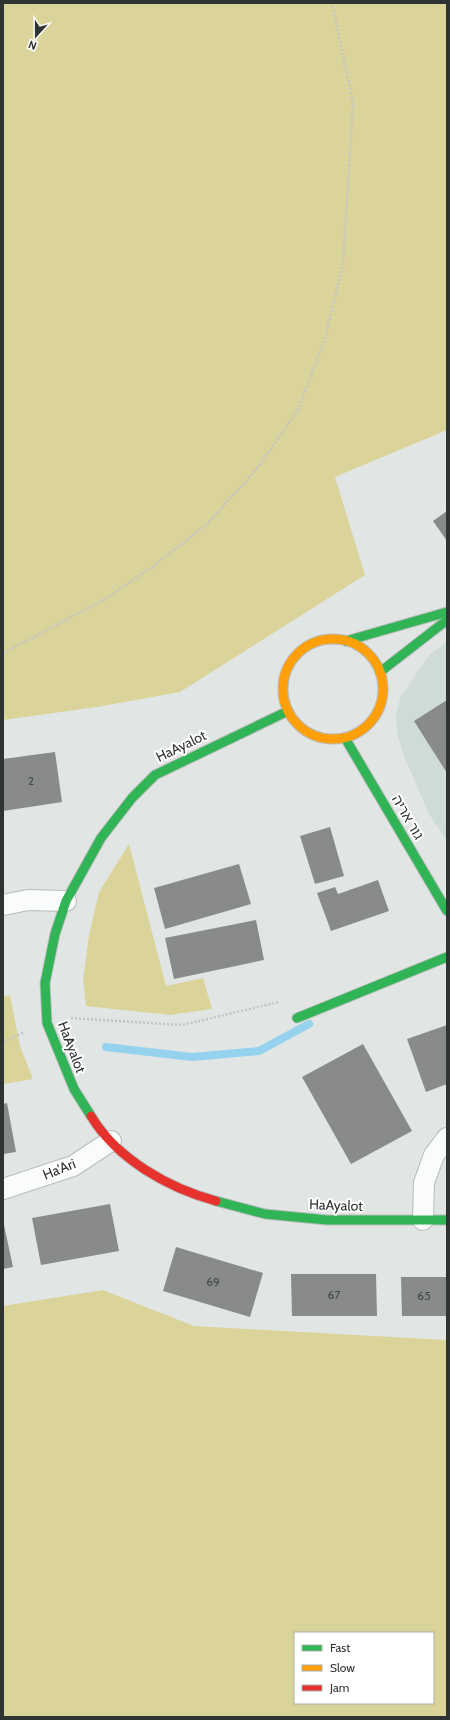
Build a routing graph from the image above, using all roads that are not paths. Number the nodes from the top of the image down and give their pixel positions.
1 (447, 612) edge
2 (447, 620) edge
3 (346, 641) junction
4 (380, 672) junction
5 (288, 711) junction
6 (345, 738) junction
7 (66, 901) junction
8 (3, 905) edge
9 (447, 911) edge
10 (447, 957) edge
11 (297, 1018) road end
12 (447, 1138) edge
13 (111, 1141) junction
14 (3, 1189) edge
15 (423, 1220) junction
16 (447, 1220) edge

1 - 3 street
2 - 4 street
3 - 4 street
3 - 5 street
4 - 6 street
5 - 6 street
5 - 7 street, HaAyalot
6 - 9 street, גור אריה
7 - 8 street
7 - 13 street, HaAyalot
10 - 11 street
12 - 15 street
13 - 14 street, Ha'Ari
13 - 15 street, HaAyalot
15 - 16 street, HaAyalot

